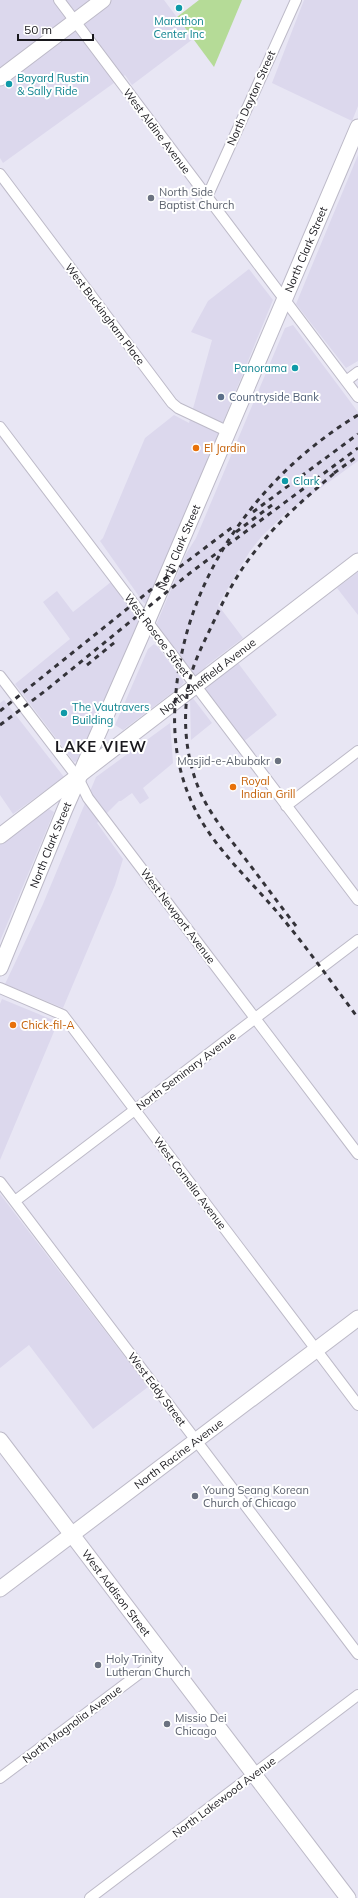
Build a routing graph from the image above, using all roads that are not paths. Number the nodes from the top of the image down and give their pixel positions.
1 (59, 0) edge
2 (103, 0) edge
3 (296, 0) edge
4 (75, 22) junction
5 (0, 78) edge
6 (358, 127) edge
7 (0, 174) edge
8 (207, 197) junction
9 (285, 300) junction
10 (358, 372) edge
11 (346, 381) junction
12 (358, 397) edge
13 (0, 427) edge
14 (229, 432) junction
15 (358, 561) edge
16 (148, 622) junction
17 (0, 676) edge
18 (195, 685) junction
19 (358, 751) edge
20 (78, 778) junction
21 (286, 806) junction
22 (0, 836) edge
23 (358, 900) edge
24 (358, 940) edge
25 (0, 968) edge
26 (0, 988) edge
27 (255, 1018) junction
28 (135, 1110) junction
29 (358, 1154) edge
30 (0, 1182) edge
31 (15, 1201) junction
32 (358, 1318) edge
33 (316, 1350) junction
34 (358, 1405) edge
35 (0, 1440) edge
36 (196, 1441) junction
37 (72, 1535) junction
38 (0, 1589) edge
39 (358, 1654) edge
40 (164, 1655) junction
41 (358, 1695) edge
42 (254, 1774) junction
43 (0, 1778) edge
44 (344, 1897) edge
45 (90, 1898) edge

1 - 4 street, West Aldine Avenue
2 - 4 street
3 - 8 street, North Dayton Street
4 - 5 street
4 - 8 street, West Aldine Avenue
6 - 9 street, North Clark Street
7 - 14 street, West Buckingham Place
8 - 9 street, West Aldine Avenue
9 - 11 street, West Aldine Avenue
9 - 14 street, North Clark Street
10 - 11 street
11 - 12 street, West Aldine Avenue
13 - 16 street, West Roscoe Street
14 - 16 street, North Clark Street
15 - 18 street, North Sheffield Avenue
16 - 18 street, West Roscoe Street
16 - 20 street, North Clark Street
17 - 20 street, West Newport Avenue
18 - 20 street, North Sheffield Avenue
18 - 21 street, West Roscoe Street
19 - 21 street
20 - 22 street, North Sheffield Avenue
20 - 25 street, North Clark Street
20 - 27 street, West Newport Avenue
21 - 23 street, West Roscoe Street
24 - 27 street, North Seminary Avenue
26 - 28 street, West Cornelia Avenue
27 - 28 street, North Seminary Avenue
27 - 29 street, West Newport Avenue
28 - 31 street, North Seminary Avenue
28 - 33 street, West Cornelia Avenue
30 - 31 street, West Eddy Street
31 - 36 street, West Eddy Street
32 - 33 street, North Racine Avenue
33 - 34 street, West Cornelia Avenue
33 - 36 street, North Racine Avenue
35 - 37 street, West Addison Street
36 - 37 street, North Racine Avenue
36 - 39 street, West Eddy Street
37 - 38 street, North Racine Avenue
37 - 40 street, West Addison Street
40 - 42 street, West Addison Street
40 - 43 street, North Magnolia Avenue
41 - 42 street, North Lakewood Avenue
42 - 44 street, West Addison Street
42 - 45 street, North Lakewood Avenue

